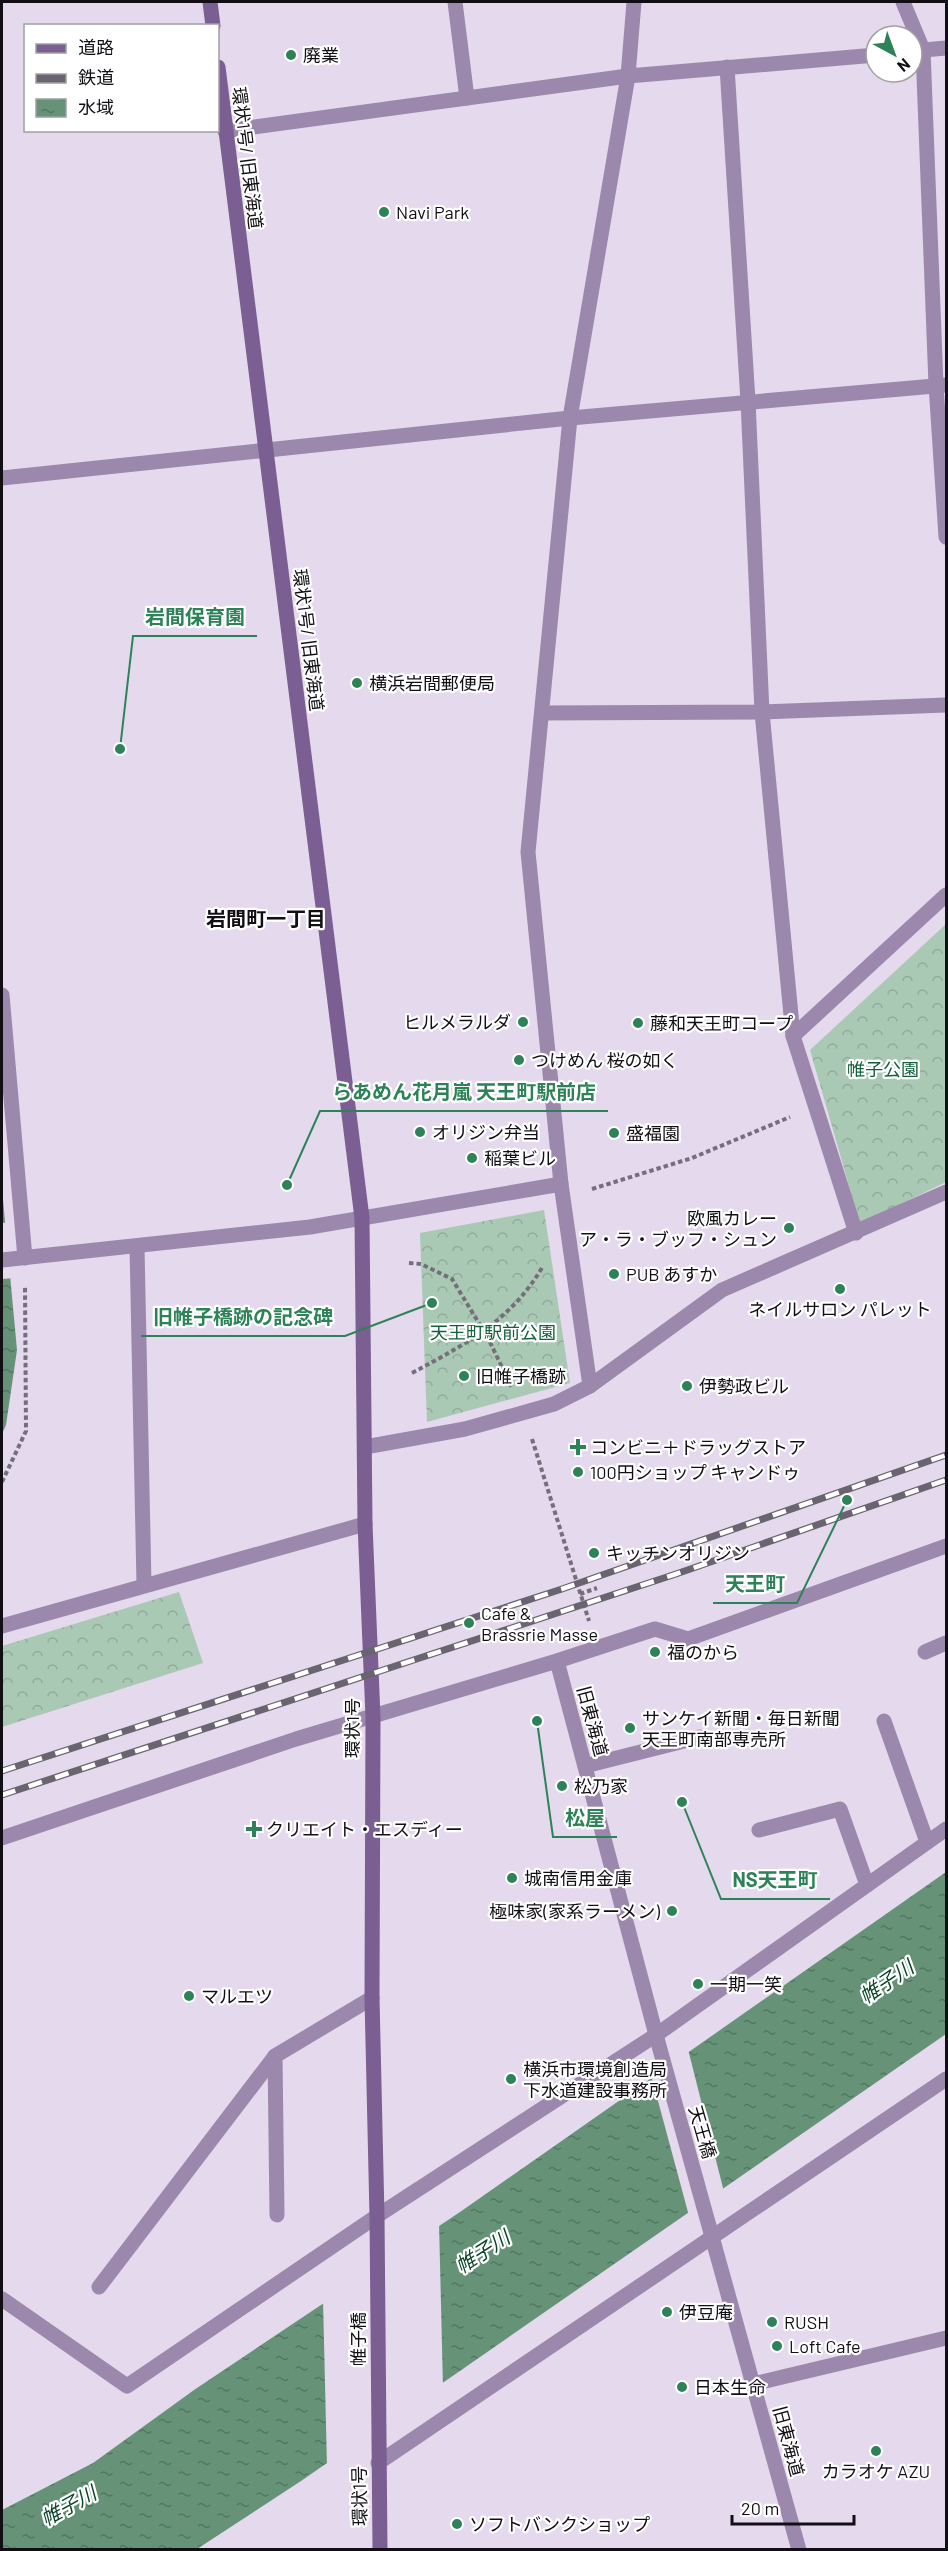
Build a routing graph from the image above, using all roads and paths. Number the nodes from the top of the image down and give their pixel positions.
1 (210, 2) edge
2 (455, 2) edge
3 (634, 2) edge
4 (903, 2) edge
5 (213, 24) edge
6 (910, 24) edge
7 (946, 48) edge
8 (924, 50) edge
9 (864, 56) edge
10 (728, 67) junction
11 (219, 76) edge
12 (628, 76) junction
13 (920, 84) edge
14 (467, 98) junction
15 (225, 131) junction
16 (941, 385) edge
17 (748, 401) junction
18 (570, 418) junction
19 (266, 450) junction
20 (2, 478) edge
21 (946, 537) edge
22 (946, 705) edge
23 (762, 712) junction
24 (542, 713) junction
25 (946, 895) edge
26 (2, 995) edge
27 (793, 1036) junction
28 (816, 1106) junction
29 (562, 1191) junction
30 (946, 1192) edge
31 (362, 1218) junction
32 (567, 1226) junction
33 (856, 1233) junction
34 (138, 1247) junction
35 (25, 1258) junction
36 (2, 1260) edge
37 (412, 1373) dead end
38 (590, 1386) junction
39 (365, 1447) junction
40 (2, 1482) edge
41 (365, 1524) junction
42 (946, 1546) edge
43 (144, 1585) junction
44 (597, 1588) dead end
45 (580, 1594) dead end
46 (2, 1626) edge
47 (946, 1643) edge
48 (925, 1652) dead end
49 (557, 1661) junction
50 (373, 1717) junction
51 (884, 1721) dead end
52 (700, 1737) dead end
53 (585, 1766) junction
54 (946, 1829) edge
55 (759, 1830) dead end
56 (2, 1838) edge
57 (927, 1842) junction
58 (867, 1885) junction
59 (372, 1998) junction
60 (656, 2035) junction
61 (275, 2055) junction
62 (946, 2079) edge
63 (277, 2215) dead end
64 (378, 2216) junction
65 (378, 2238) joint
66 (713, 2239) junction
67 (99, 2287) dead end
68 (2, 2299) edge
69 (946, 2338) edge
70 (753, 2384) junction
71 (378, 2441) joint
72 (378, 2463) junction
73 (380, 2550) edge
74 (799, 2550) edge

1 - 5 street
2 - 14 street
3 - 12 street
4 - 6 street
7 - 8 street
9 - 10 street
10 - 12 street
10 - 17 street
11 - 15 street, 環状1号/ 旧東海道
12 - 14 street
12 - 18 street
13 - 16 street
14 - 15 street
15 - 19 street, 環状1号/ 旧東海道
16 - 17 street
16 - 21 street
17 - 18 street
17 - 23 street
18 - 19 street
18 - 24 street
19 - 20 street
19 - 31 street, 環状1号/ 旧東海道
22 - 23 street
23 - 24 street
23 - 27 street
24 - 29 street
25 - 27 street
26 - 35 street
27 - 28 street
28 - 29 path
28 - 33 street
29 - 31 street
29 - 32 street
30 - 33 street
31 - 34 street
31 - 39 street, 環状1号
32 - 37 path
32 - 38 street
33 - 38 street
34 - 35 street
34 - 43 street
35 - 36 street
35 - 40 path
38 - 39 street
39 - 41 street, 環状1号
41 - 43 street
41 - 50 street, 環状1号
42 - 49 street
43 - 46 street
44 - 45 path
47 - 48 street
49 - 50 street
49 - 53 street, 旧東海道
50 - 56 street
50 - 59 street, 環状1号
51 - 57 street
52 - 53 street
53 - 60 street, 旧東海道
54 - 57 street
55 - 58 street
57 - 58 street
58 - 60 street
59 - 61 street
59 - 64 street, 環状1号
60 - 64 street
60 - 66 street, 天王橋
61 - 63 street
61 - 67 street
62 - 66 street
64 - 65 street, 環状1号
64 - 68 street
65 - 71 street, 帷子橋
66 - 70 street, 旧東海道
66 - 72 street
69 - 70 street
70 - 74 street, 旧東海道
71 - 72 street, 環状1号
72 - 73 street, 環状1号

